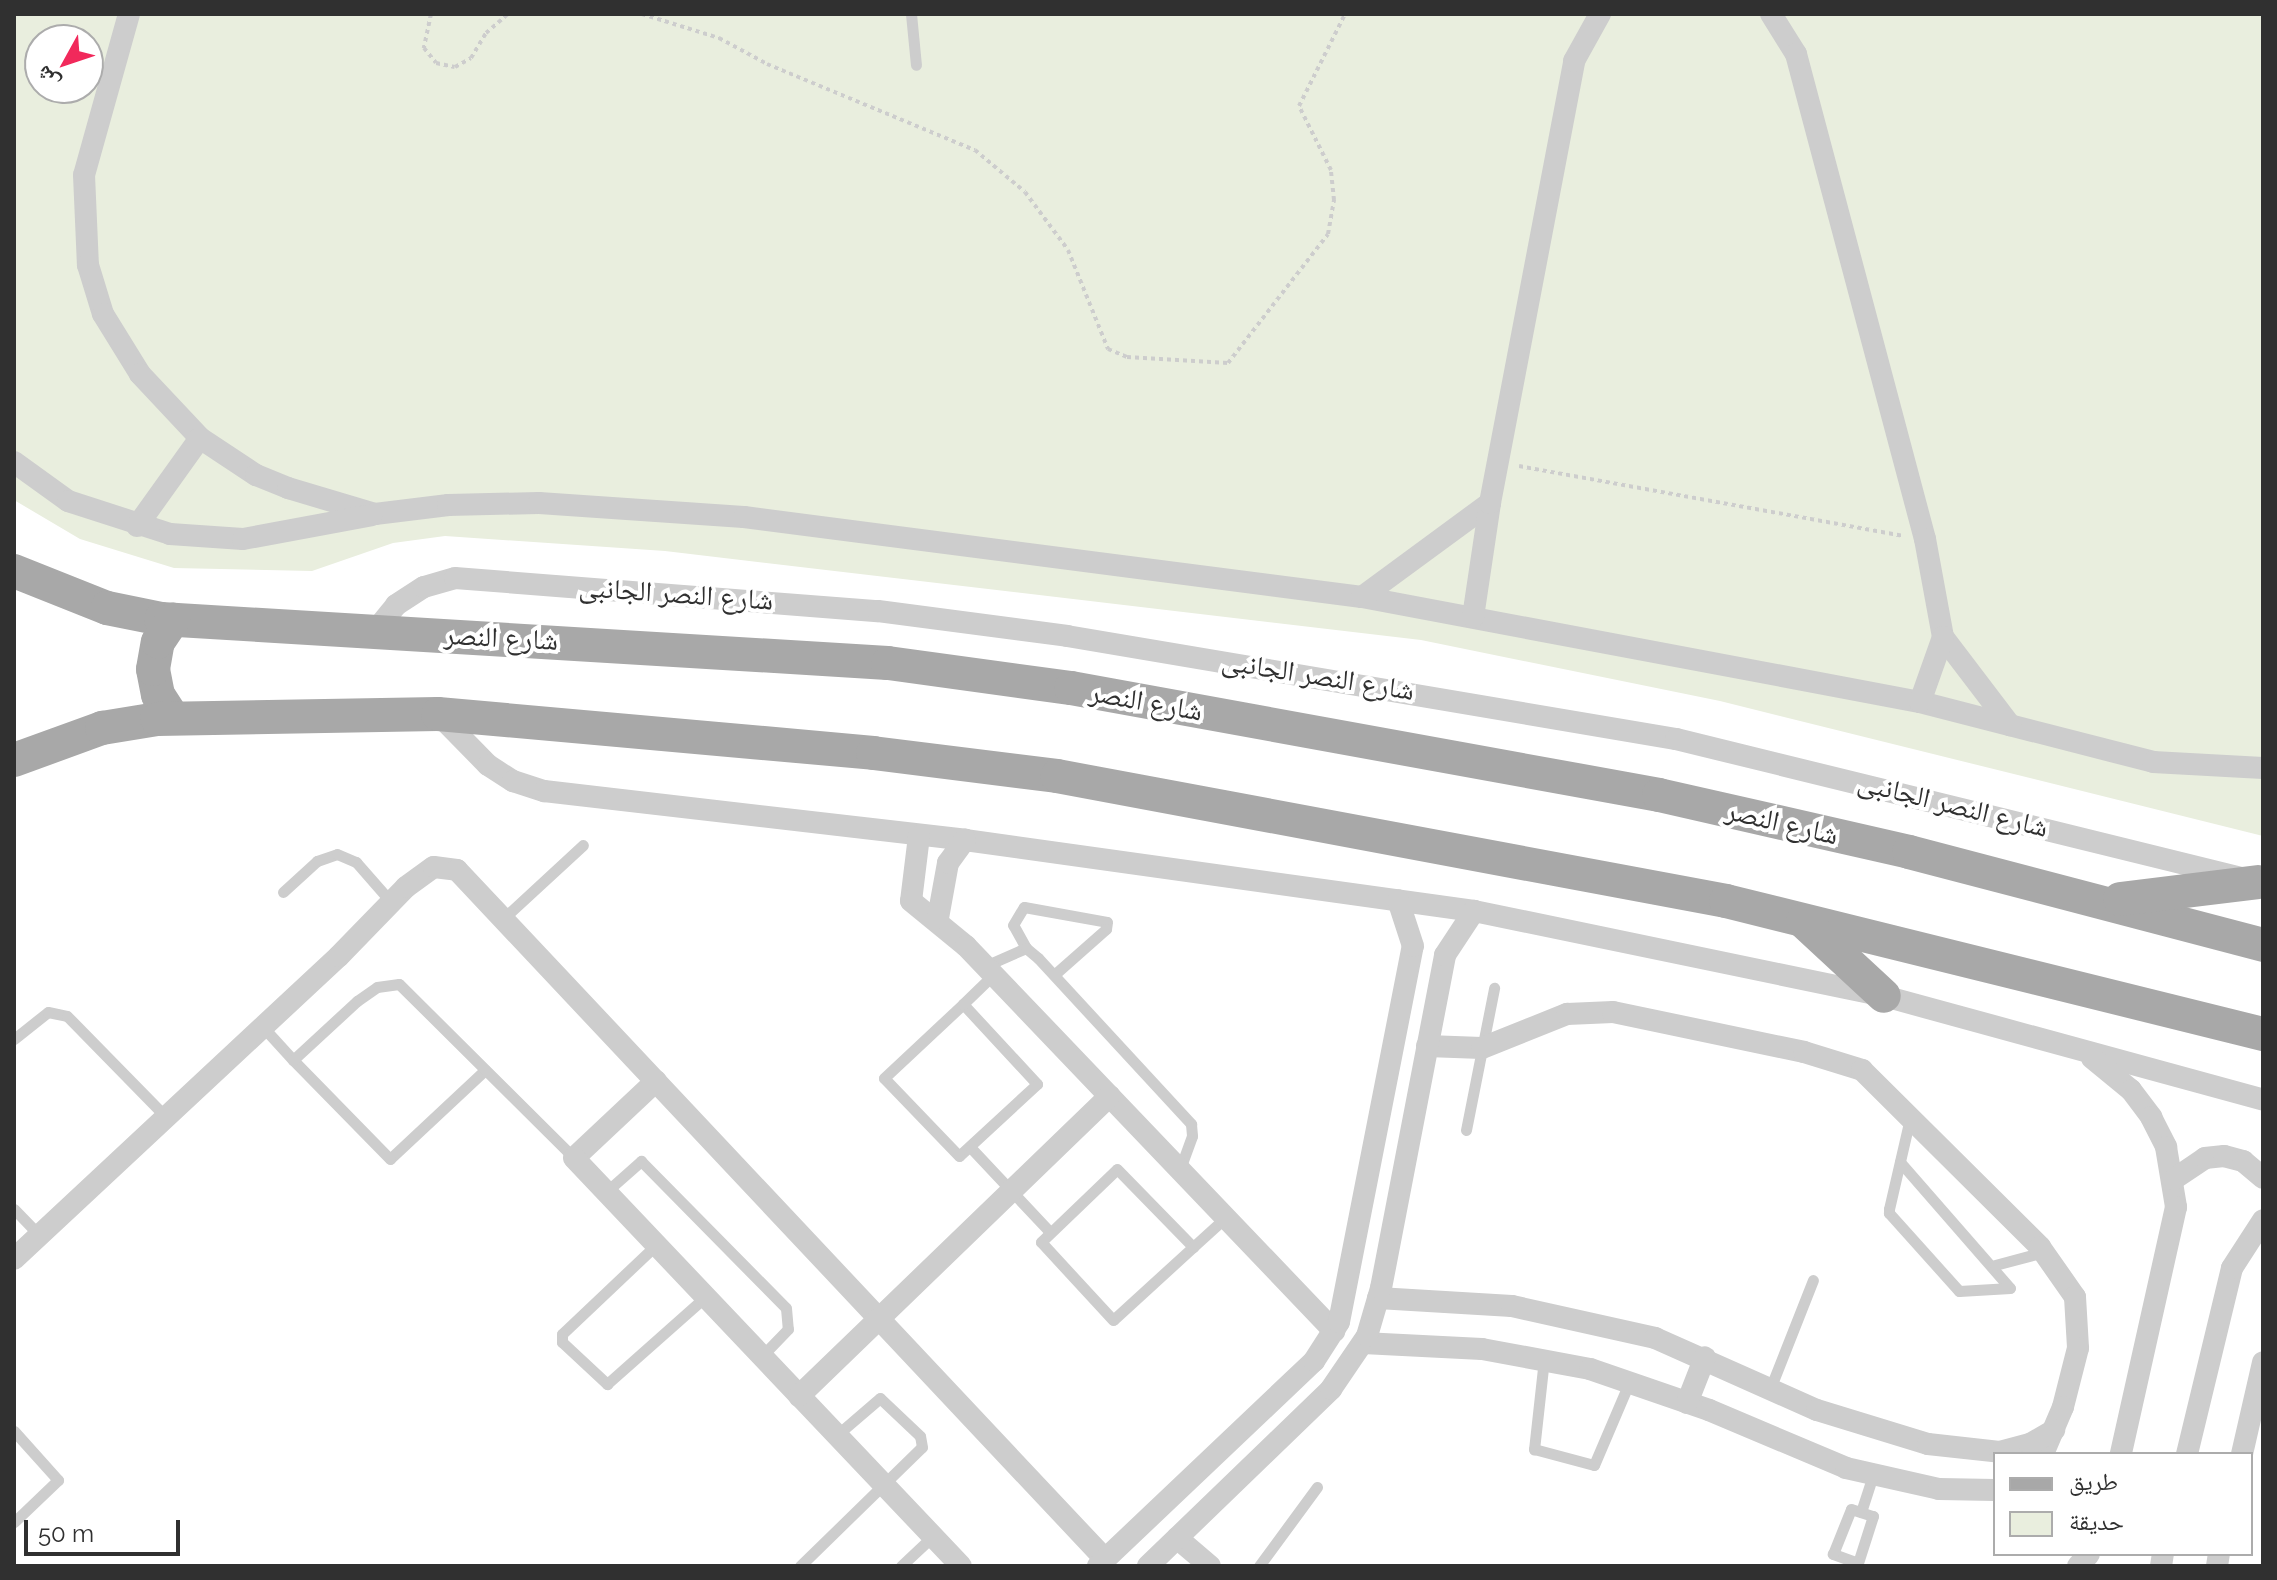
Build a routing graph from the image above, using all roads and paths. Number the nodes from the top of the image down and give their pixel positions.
1 (129, 14) edge
2 (431, 14) edge
3 (508, 14) edge
4 (642, 14) edge
5 (911, 14) edge
6 (1345, 14) edge
7 (1600, 14) edge
8 (1771, 14) edge
9 (916, 65) dead end
10 (200, 438) junction
11 (14, 462) edge
12 (1501, 462) junction
13 (1490, 503) junction
14 (375, 514) junction
15 (137, 526) junction
16 (1925, 539) junction
17 (14, 571) edge
18 (1362, 597) junction
19 (1473, 617) junction
20 (173, 620) junction
21 (376, 630) junction
22 (1943, 637) junction
23 (1920, 702) junction
24 (438, 714) junction
25 (173, 718) junction
26 (2010, 725) junction
27 (14, 760) edge
28 (2263, 768) edge
29 (919, 836) junction
30 (965, 840) junction
31 (583, 845) dead end
32 (2260, 882) edge
33 (283, 892) dead end
34 (1398, 900) junction
35 (2104, 901) junction
36 (391, 902) junction
37 (1474, 911) junction
38 (505, 917) junction
39 (938, 918) junction
40 (1799, 919) junction
41 (2263, 945) edge
42 (1026, 948) junction
43 (989, 970) junction
44 (1054, 975) junction
45 (1494, 988) dead end
46 (1884, 996) junction
47 (963, 1004) junction
48 (1399, 1017) junction
49 (1432, 1022) junction
50 (263, 1027) junction
51 (2263, 1034) edge
52 (14, 1039) edge
53 (1427, 1046) junction
54 (1482, 1048) junction
55 (2077, 1049) junction
56 (293, 1060) junction
57 (485, 1070) junction
58 (656, 1081) junction
59 (1110, 1096) junction
60 (2263, 1100) edge
61 (1911, 1116) junction
62 (167, 1118) junction
63 (1466, 1130) dead end
64 (971, 1148) junction
65 (574, 1158) junction
66 (1900, 1162) junction
67 (1180, 1169) junction
68 (2263, 1178) edge
69 (2174, 1179) junction
70 (606, 1192) junction
71 (1013, 1193) junction
72 (14, 1209) edge
73 (1226, 1217) junction
74 (2263, 1220) edge
75 (1050, 1232) junction
76 (40, 1236) junction
77 (656, 1245) junction
78 (1193, 1247) junction
79 (2044, 1252) junction
80 (14, 1259) edge
81 (1995, 1265) junction
82 (1813, 1280) dead end
83 (705, 1297) junction
84 (1378, 1298) junction
85 (878, 1320) junction
86 (1334, 1331) junction
87 (1363, 1343) junction
88 (762, 1356) junction
89 (1705, 1357) junction
90 (1544, 1359) junction
91 (2263, 1362) edge
92 (1629, 1383) junction
93 (1770, 1389) junction
94 (799, 1396) junction
95 (1687, 1403) junction
96 (2055, 1429) junction
97 (14, 1431) edge
98 (837, 1435) junction
99 (1997, 1452) edge
100 (2006, 1452) edge
101 (2044, 1452) edge
102 (2121, 1452) edge
103 (2187, 1452) edge
104 (2242, 1452) edge
105 (1873, 1475) junction
106 (886, 1486) junction
107 (1317, 1487) dead end
108 (1993, 1490) edge
109 (1861, 1512) junction
110 (14, 1522) edge
111 (933, 1536) junction
112 (1177, 1538) junction
113 (1102, 1562) edge
114 (800, 1566) edge
115 (901, 1566) edge
116 (961, 1566) edge
117 (1148, 1566) edge
118 (1210, 1566) edge
119 (1259, 1566) edge

1 - 10 street
2 - 3 path
4 - 6 path
5 - 9 lane
7 - 12 street
8 - 16 street
10 - 14 street
10 - 15 street
11 - 15 street
12 - 13 street
12 - 16 path
13 - 18 street
13 - 19 street
14 - 15 street
14 - 18 street
16 - 22 street
17 - 20 main road, شارع النصر
18 - 19 street
19 - 23 street
20 - 21 main road, شارع النصر
20 - 25 main road
21 - 32 street, شارع النصر الجانبى
21 - 35 main road, شارع النصر
22 - 23 street
22 - 26 street
23 - 26 street
24 - 25 main road
24 - 29 street
24 - 40 main road
25 - 27 main road
26 - 28 street
29 - 30 street
29 - 39 street
30 - 34 street
30 - 39 street
31 - 38 lane
32 - 35 main road
33 - 36 lane
34 - 37 street
34 - 48 street
35 - 41 main road, شارع النصر
36 - 38 street
36 - 50 street
37 - 46 street
37 - 49 street
38 - 58 street
39 - 43 street
40 - 46 main road
40 - 51 main road
42 - 43 lane
42 - 44 lane
42 - 44 lane
43 - 47 lane
43 - 59 street
44 - 67 lane
45 - 54 lane
46 - 55 street
47 - 64 lane
47 - 64 lane
48 - 49 street
48 - 86 street
49 - 53 street
50 - 56 lane
50 - 62 street
52 - 62 lane
53 - 54 street
53 - 84 street
54 - 61 street
54 - 63 lane
55 - 60 street
55 - 69 street
56 - 57 lane
56 - 57 lane
57 - 65 lane
58 - 65 street
58 - 85 street
59 - 67 street
59 - 71 street
61 - 66 lane
61 - 79 street
62 - 76 street
64 - 71 lane
65 - 70 street
66 - 81 lane
66 - 81 lane
67 - 73 street
68 - 69 street
69 - 102 street
70 - 77 street
70 - 88 lane
71 - 75 lane
71 - 85 street
72 - 76 lane
73 - 78 lane
73 - 86 street
74 - 103 street
75 - 78 lane
75 - 78 lane
76 - 80 street
77 - 83 street
77 - 83 lane
79 - 81 lane
79 - 96 street
82 - 93 lane
83 - 88 street
84 - 87 street
84 - 89 street
85 - 94 street
85 - 113 street
86 - 113 street
87 - 90 street
87 - 112 street
88 - 94 street
89 - 93 street
89 - 95 street
90 - 92 street
90 - 92 lane
91 - 104 street
92 - 95 street
93 - 99 street
94 - 98 street
95 - 105 street
96 - 100 street
96 - 101 street
97 - 110 lane
98 - 106 street
98 - 106 lane
105 - 108 street
105 - 109 lane
106 - 111 street
106 - 114 lane
107 - 119 lane
109 - 109 lane
111 - 115 lane
111 - 116 street
112 - 117 street
112 - 118 street

